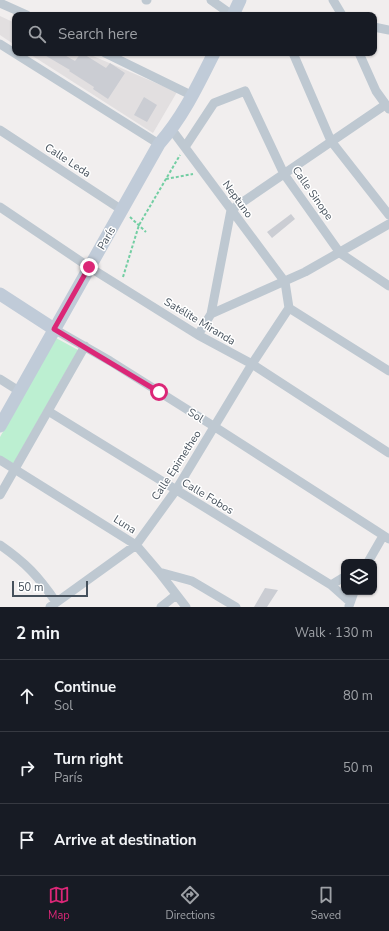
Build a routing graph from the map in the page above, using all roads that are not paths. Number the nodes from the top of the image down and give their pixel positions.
1 (211, 0) edge
2 (240, 0) edge
3 (333, 0) edge
4 (3, 2) edge
5 (21, 12) edge
6 (229, 12) edge
7 (234, 12) edge
8 (340, 12) edge
9 (377, 28) edge
10 (389, 30) edge
11 (0, 44) edge
12 (12, 52) edge
13 (19, 56) edge
14 (111, 56) edge
15 (213, 56) edge
16 (294, 56) edge
17 (360, 56) edge
18 (193, 96) junction
19 (387, 107) edge
20 (0, 130) edge
21 (172, 130) junction
22 (331, 141) junction
23 (160, 144) junction
24 (185, 147) junction
25 (284, 174) junction
26 (0, 207) edge
27 (122, 210) junction
28 (231, 210) junction
29 (389, 215) edge
30 (389, 224) edge
31 (340, 253) junction
32 (89, 267) junction
33 (285, 282) junction
34 (389, 286) edge
35 (0, 294) edge
36 (290, 308) junction
37 (210, 314) junction
38 (54, 329) junction
39 (198, 335) junction
40 (85, 346) junction
41 (252, 364) junction
42 (389, 371) edge
43 (0, 379) edge
44 (20, 391) junction
45 (48, 411) junction
46 (0, 426) edge
47 (215, 427) junction
48 (389, 453) edge
49 (0, 460) edge
50 (15, 470) junction
51 (176, 490) junction
52 (0, 495) edge
53 (386, 538) edge
54 (0, 545) edge
55 (136, 545) junction
56 (370, 559) edge
57 (159, 572) junction
58 (341, 579) edge
59 (331, 585) junction
60 (176, 596) junction
61 (349, 604) edge
62 (53, 605) edge
63 (160, 607) edge
64 (186, 607) edge
65 (236, 607) edge

1 - 6 street
2 - 7 street
3 - 8 street
4 - 5 street
9 - 10 street
11 - 12 street
13 - 23 street
14 - 18 street
15 - 18 street, París
16 - 22 street
17 - 19 street
18 - 21 street, París
19 - 22 street
20 - 27 street, Calle Leda
21 - 23 street, París
21 - 24 street, Neptuno
22 - 25 street
22 - 29 street
23 - 27 street, París
24 - 25 street, Calle Sinope
24 - 28 street, Neptuno
25 - 28 street
25 - 31 street, Calle Sinope
26 - 32 street, Satélite Miranda
27 - 32 street, París
28 - 33 street, Neptuno
28 - 37 street
30 - 31 street
31 - 33 street
31 - 34 street, Calle Sinope
32 - 38 street, París
32 - 39 street, Satélite Miranda
33 - 36 street
33 - 37 street
35 - 38 street, Sol
36 - 41 street, Calle Epimetheo
36 - 42 street
37 - 39 street
38 - 40 street, Sol
38 - 44 street, París
39 - 41 street, Satélite Miranda
40 - 45 street
40 - 47 street, Sol
41 - 47 street, Calle Epimetheo
41 - 48 street, Satélite Miranda
43 - 44 street
44 - 46 street, París
45 - 50 street
45 - 51 street, Calle Fobos
47 - 51 street, Calle Epimetheo
47 - 53 street, Sol
49 - 50 street, Luna
50 - 52 street
50 - 55 street, Luna
51 - 55 street, Calle Epimetheo
51 - 59 street, Calle Fobos
53 - 56 street
54 - 62 street
55 - 57 street, Luna
55 - 62 street, Calle Epimetheo
57 - 60 street, Luna
57 - 65 street
58 - 59 street
59 - 61 street, Calle Fobos
60 - 63 street
60 - 64 street, Luna

